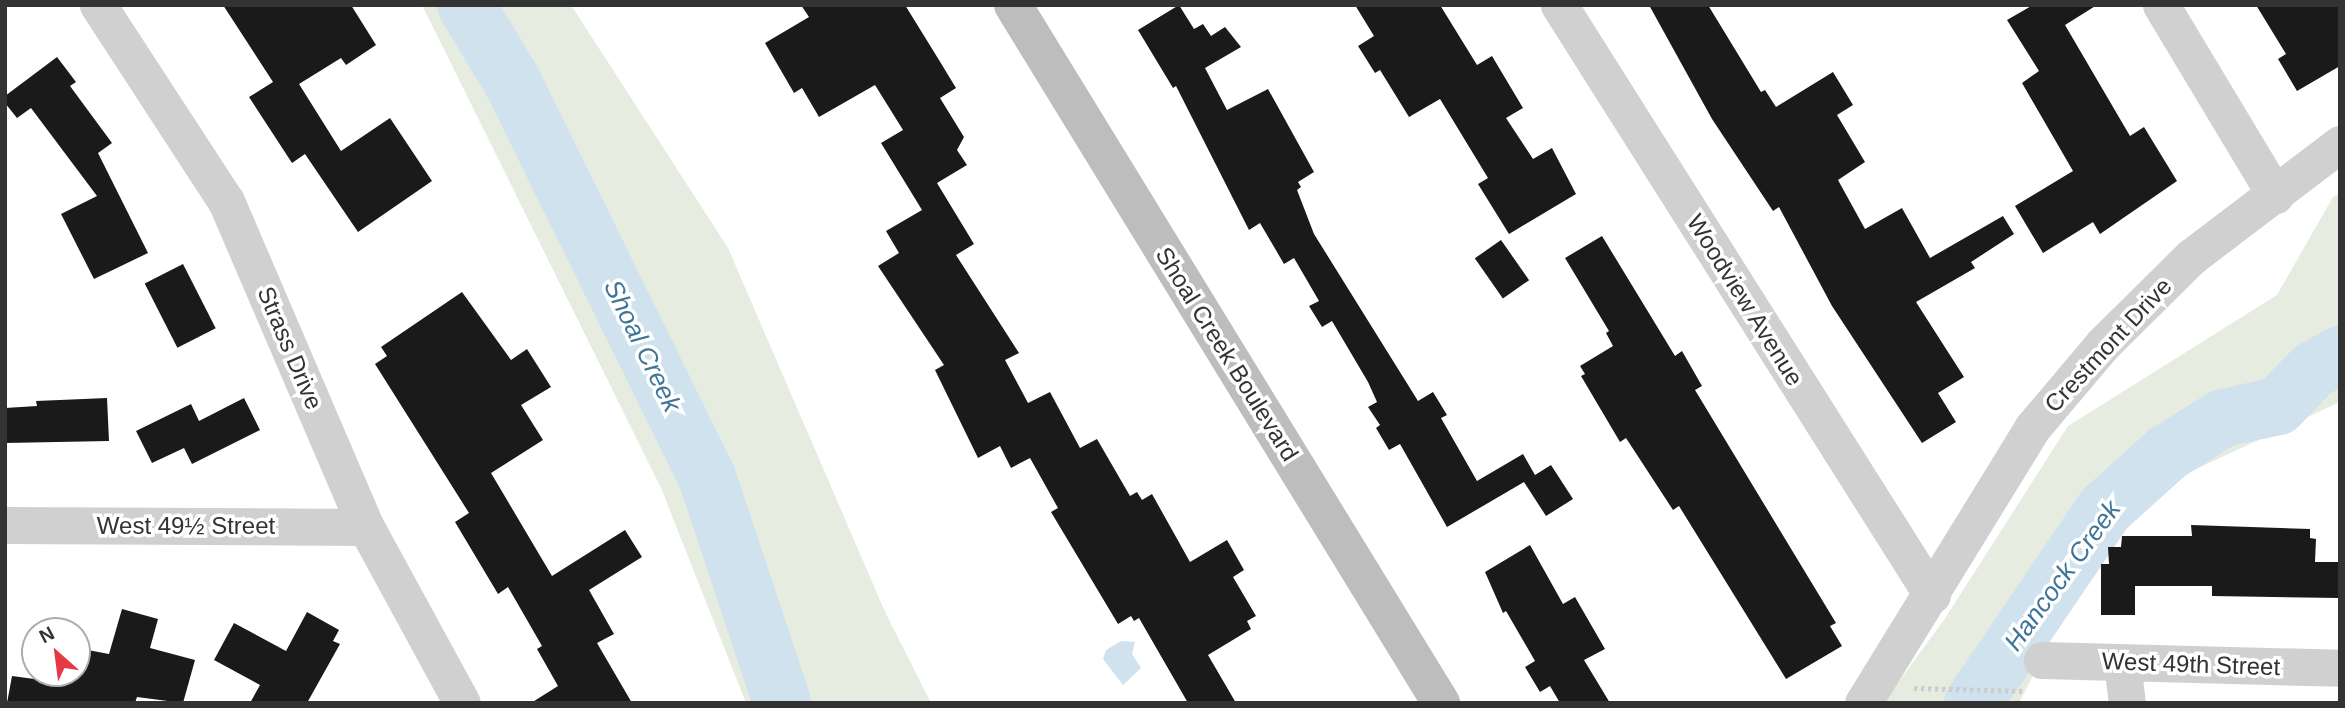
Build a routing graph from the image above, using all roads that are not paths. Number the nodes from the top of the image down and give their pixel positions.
1 (98, 5) edge
2 (1013, 5) edge
3 (1559, 5) edge
4 (2161, 5) edge
5 (2340, 144) edge
6 (2275, 195) junction
7 (5, 525) edge
8 (366, 527) junction
9 (1932, 596) junction
10 (2042, 660) dead end
11 (2122, 663) junction
12 (2340, 668) edge
13 (462, 703) edge
14 (1441, 703) edge
15 (1863, 703) edge
16 (2126, 703) edge

1 - 8 street, Strass Drive
2 - 14 street, Shoal Creek Boulevard
3 - 9 street, Woodview Avenue
4 - 6 street
5 - 6 street, Crestmont Drive
6 - 9 street, Crestmont Drive
7 - 8 street, West 49½ Street
8 - 13 street, Strass Drive
9 - 15 street
10 - 11 street, West 49th Street
11 - 12 street, West 49th Street
11 - 16 street

